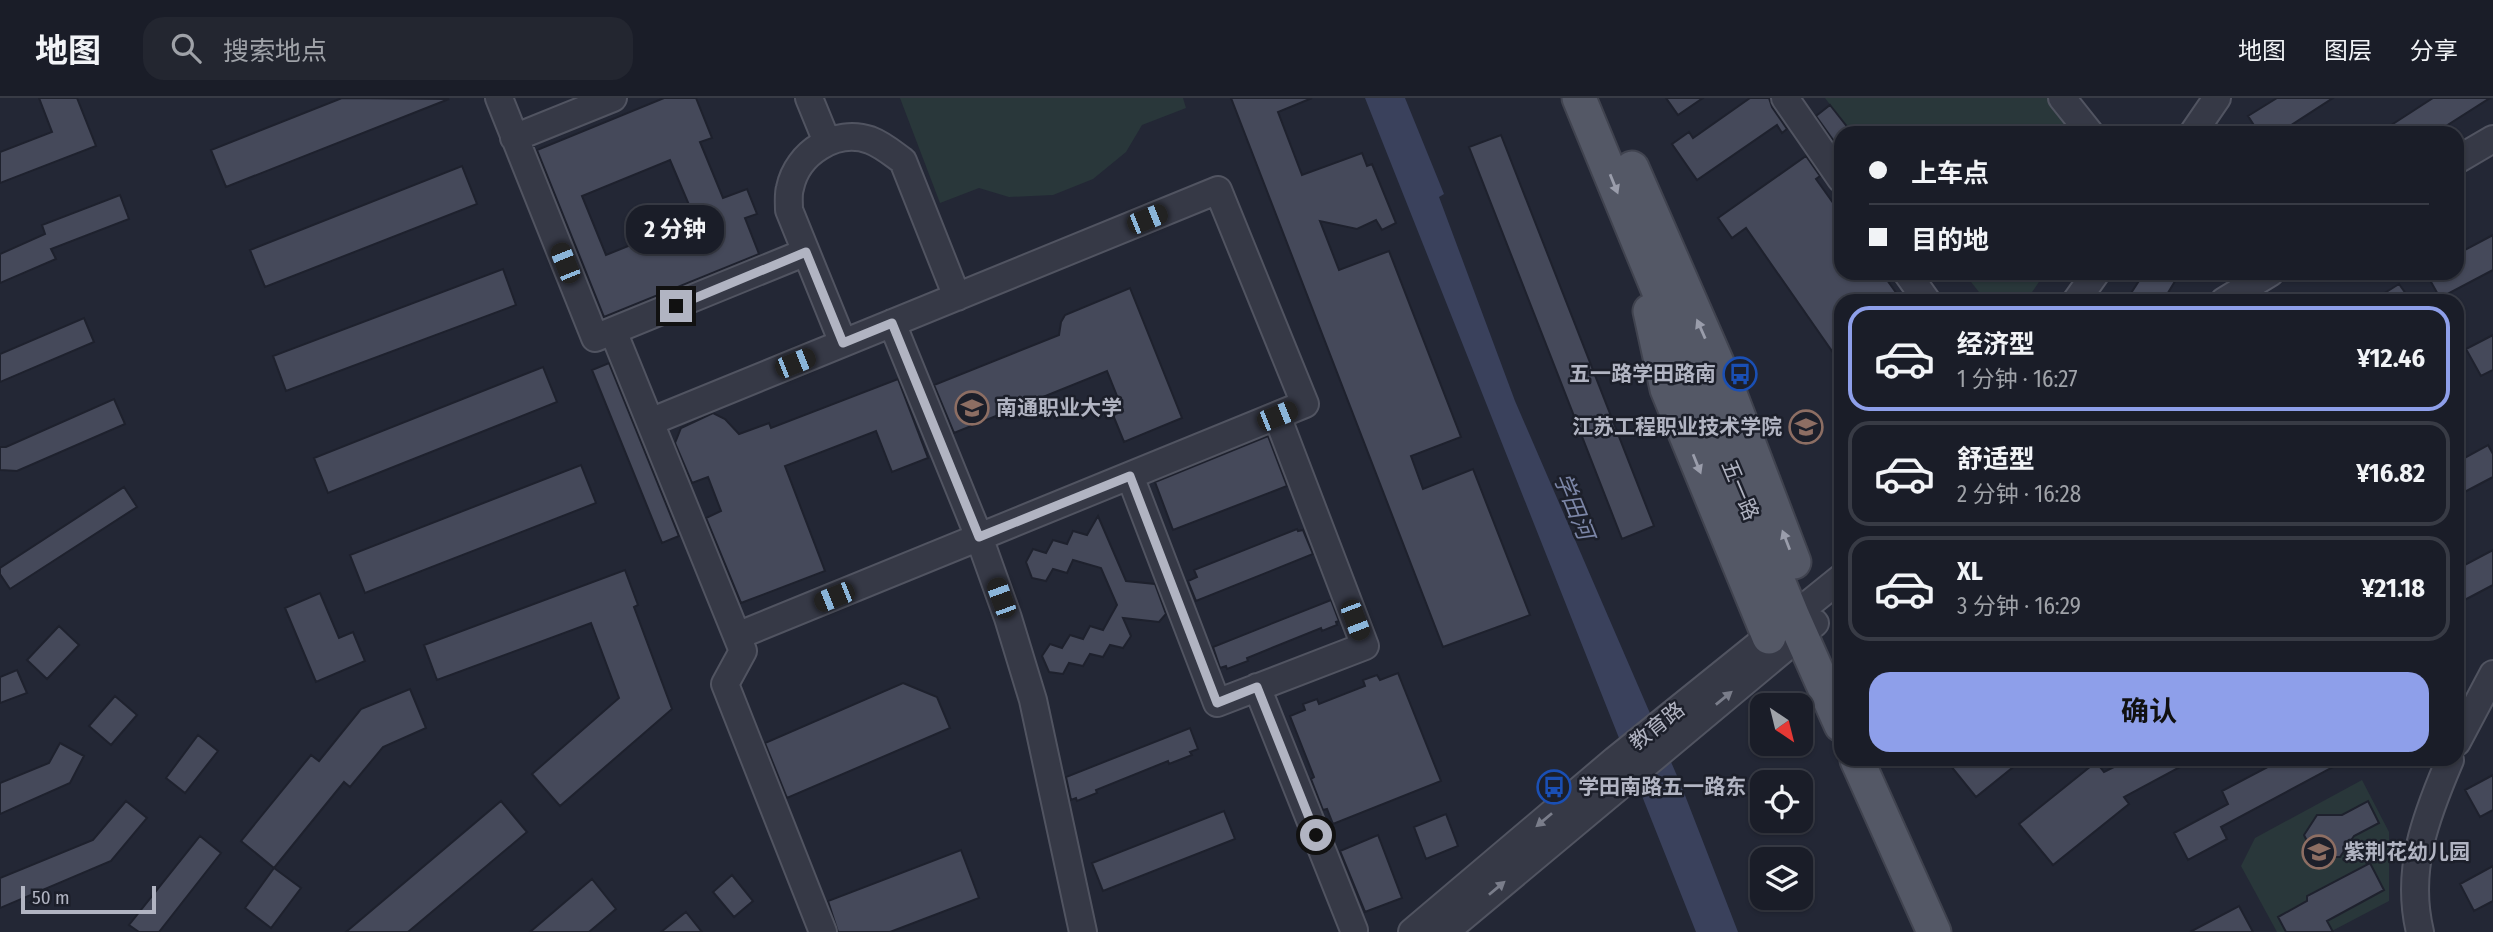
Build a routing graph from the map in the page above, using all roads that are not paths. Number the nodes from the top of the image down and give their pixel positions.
1 (499, 98) edge
2 (613, 98) edge
3 (808, 98) edge
4 (1579, 98) edge
5 (1601, 98) edge
6 (1785, 98) edge
7 (2062, 98) edge
8 (2217, 98) edge
9 (2084, 126) edge
10 (2202, 126) edge
11 (514, 138) junction
12 (2493, 139) edge
13 (827, 142) junction
14 (2464, 156) edge
15 (1834, 168) edge
16 (806, 252) junction
17 (2258, 280) edge
18 (2236, 294) edge
19 (957, 297) junction
20 (892, 323) junction
21 (613, 331) junction
22 (843, 343) junction
23 (1277, 416) junction
24 (650, 422) junction
25 (1130, 476) junction
26 (979, 537) junction
27 (1834, 586) edge
28 (1805, 619) edge
29 (737, 636) junction
30 (1834, 663) edge
31 (2493, 674) edge
32 (1257, 687) junction
33 (1834, 704) edge
34 (2464, 729) edge
35 (1860, 766) edge
36 (1882, 766) edge
37 (2447, 766) edge
38 (1619, 771) junction
39 (1354, 930) edge
40 (823, 932) edge
41 (1083, 932) edge
42 (1412, 932) edge
43 (1445, 932) edge
44 (1934, 932) edge
45 (1955, 932) edge
46 (2420, 932) edge

1 - 11 street
2 - 11 street
3 - 13 street
4 -> 28 main road
28 -> 5 main road, 五一路
6 - 15 street
7 - 9 street
8 - 10 street
11 - 21 street
12 - 14 street
13 - 16 street
13 - 19 street
16 - 21 street
16 - 22 street
17 - 18 street
19 - 20 street
19 - 23 street
20 - 22 street
20 - 26 street
21 - 24 street
22 - 24 street
23 - 25 street
23 - 32 street
24 - 29 street
25 - 26 street
25 - 32 street
26 - 29 street
26 - 41 street
27 - 28 street, 教育路
28 - 30 main road, 五一路
28 - 33 main road, 五一路
28 - 38 street, 教育路
29 - 40 street
31 - 34 street
32 - 39 street
35 - 44 main road
36 - 45 main road
37 - 46 street
38 -> 42 street, 教育路
43 -> 38 street, 教育路

